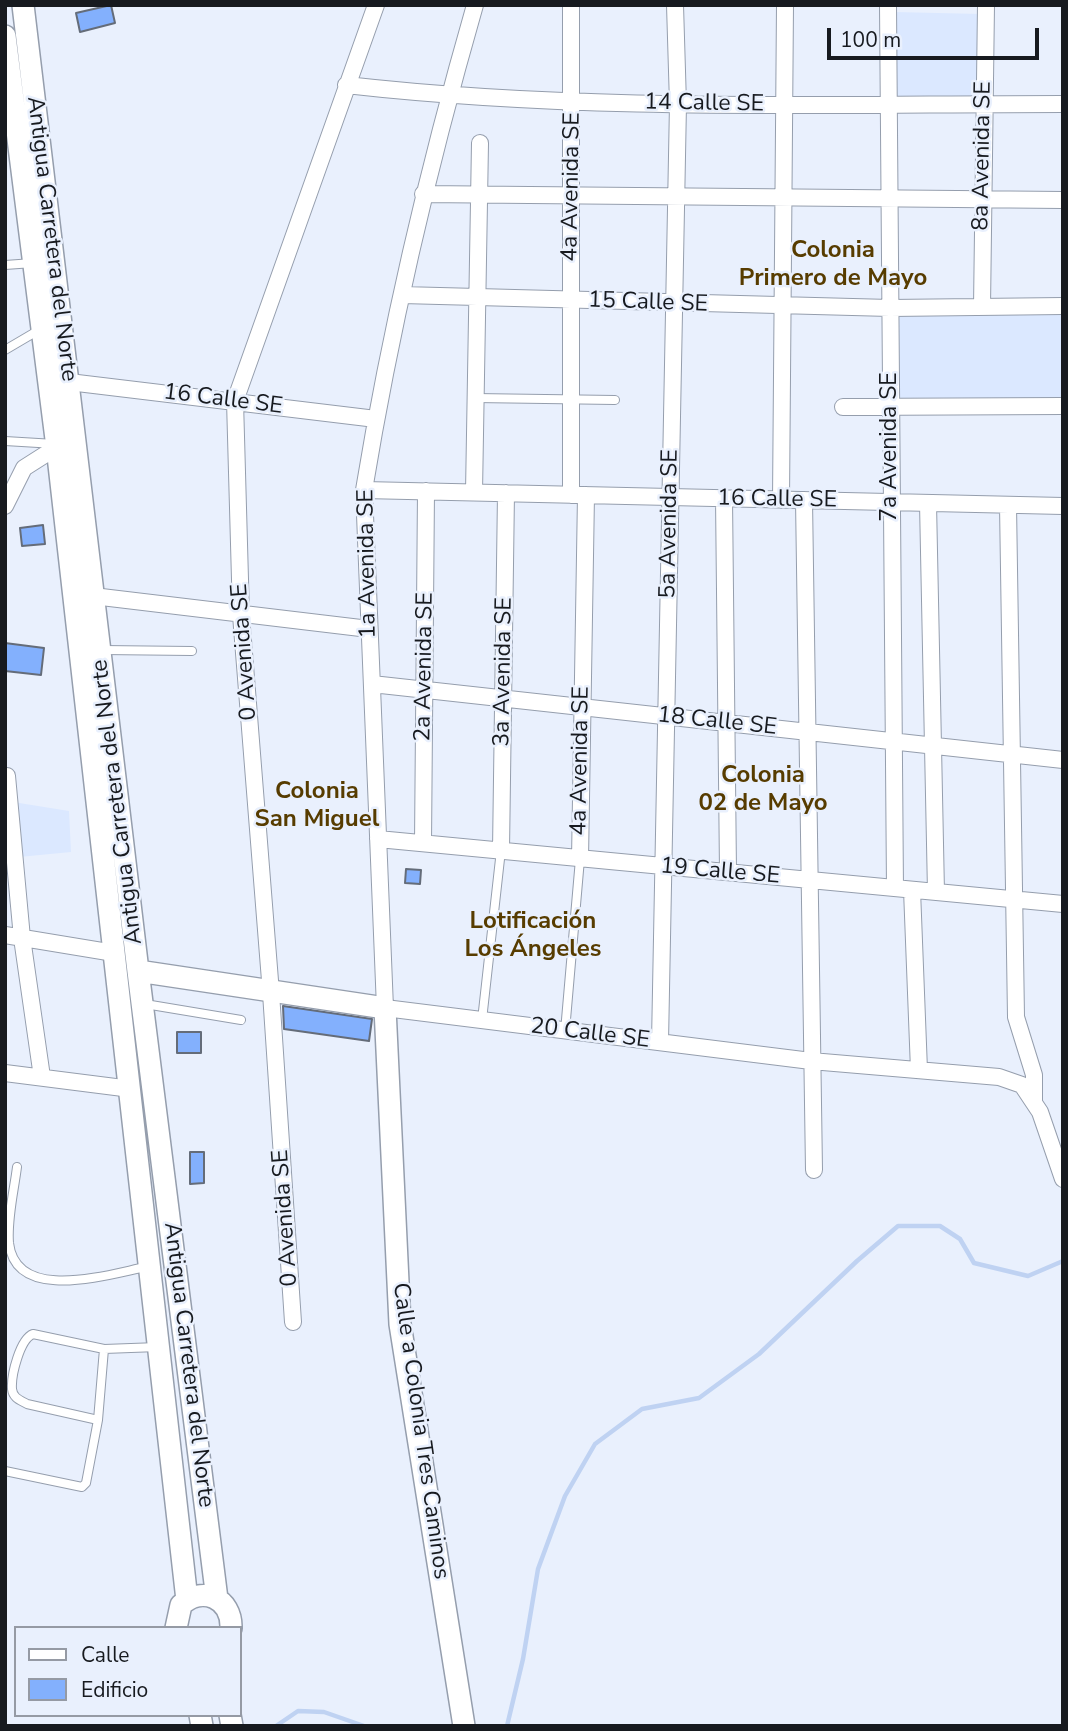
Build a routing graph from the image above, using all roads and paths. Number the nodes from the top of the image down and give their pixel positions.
1 (23, 5) edge
2 (376, 5) edge
3 (475, 5) edge
4 (571, 5) edge
5 (675, 5) edge
6 (785, 5) edge
7 (888, 5) edge
8 (986, 5) edge
9 (5, 36) edge
10 (346, 85) junction
11 (449, 97) junction
12 (573, 101) junction
13 (678, 104) junction
14 (888, 104) junction
15 (984, 104) junction
16 (1063, 104) edge
17 (786, 105) junction
18 (480, 143) dead end
19 (423, 194) junction
20 (480, 195) junction
21 (571, 195) junction
22 (676, 197) junction
23 (784, 197) junction
24 (889, 198) junction
25 (982, 199) junction
26 (1063, 200) edge
27 (33, 262) junction
28 (5, 265) edge
29 (402, 295) junction
30 (477, 298) junction
31 (572, 301) junction
32 (674, 304) junction
33 (781, 306) junction
34 (1063, 306) edge
35 (982, 307) junction
36 (890, 308) junction
37 (42, 328) junction
38 (5, 350) edge
39 (69, 382) junction
40 (475, 398) junction
41 (571, 399) junction
42 (615, 400) dead end
43 (235, 401) junction
44 (890, 405) junction
45 (1063, 406) edge
46 (843, 407) dead end
47 (376, 419) junction
48 (5, 441) edge
49 (56, 445) junction
50 (365, 490) junction
51 (426, 491) junction
52 (474, 492) junction
53 (506, 493) junction
54 (578, 495) junction
55 (670, 497) junction
56 (724, 499) junction
57 (781, 500) junction
58 (804, 500) junction
59 (890, 502) junction
60 (928, 503) junction
61 (1009, 505) junction
62 (5, 506) edge
63 (1063, 506) edge
64 (93, 596) junction
65 (241, 615) junction
66 (369, 629) junction
67 (99, 650) junction
68 (192, 651) dead end
69 (372, 684) junction
70 (425, 690) junction
71 (504, 698) junction
72 (582, 707) junction
73 (667, 716) junction
74 (727, 723) junction
75 (807, 732) junction
76 (893, 741) junction
77 (932, 745) junction
78 (1012, 754) junction
79 (1063, 760) edge
80 (7, 776) edge
81 (378, 839) junction
82 (423, 843) junction
83 (501, 850) junction
84 (580, 859) junction
85 (664, 866) junction
86 (728, 872) junction
87 (810, 880) junction
88 (895, 888) junction
89 (912, 890) junction
90 (936, 892) junction
91 (1017, 900) junction
92 (1063, 904) edge
93 (5, 935) edge
94 (22, 938) junction
95 (114, 953) junction
96 (138, 971) junction
97 (271, 993) junction
98 (142, 1003) junction
99 (385, 1008) junction
100 (241, 1020) dead end
101 (482, 1020) junction
102 (565, 1031) junction
103 (660, 1042) junction
104 (811, 1061) junction
105 (919, 1070) junction
106 (5, 1073) edge
107 (42, 1077) junction
108 (131, 1088) junction
109 (1034, 1103) junction
110 (17, 1167) dead end
111 (814, 1170) dead end
112 (1063, 1179) edge
113 (150, 1266) junction
114 (293, 1322) dead end
115 (159, 1347) junction
116 (104, 1349) junction
117 (98, 1420) junction
118 (5, 1471) edge
119 (218, 1599) junction
120 (187, 1600) junction
121 (176, 1626) edge
122 (230, 1626) edge
123 (464, 1726) edge

1 - 39 main road, Antigua Carretera del Norte
2 - 10 street, 0 Avenida SE
3 - 11 street, 1a Avenida SE
4 - 12 street, 4a Avenida SE
5 - 13 street, 5a Avenida SE
6 - 17 street
7 - 14 street, 7a Avenida SE
8 - 15 street, 8a Avenida SE
9 - 27 main road, Antigua Carretera del Norte
10 - 11 street, 14 Calle SE
10 - 43 street, 0 Avenida SE
11 - 12 street, 14 Calle SE
11 - 19 street, 1a Avenida SE
12 - 13 street, 14 Calle SE
12 - 21 street, 4a Avenida SE
13 - 17 street, 14 Calle SE
13 - 22 street, 5a Avenida SE
14 - 15 street, 14 Calle SE
14 - 17 street, 14 Calle SE
14 - 24 street, 7a Avenida SE
15 - 16 street, 14 Calle SE
15 - 25 street, 8a Avenida SE
17 - 23 street
18 - 20 street
19 - 20 street
19 - 29 street, 1a Avenida SE
20 - 21 street
20 - 30 street
21 - 22 street
21 - 31 street, 4a Avenida SE
22 - 23 street
22 - 32 street, 5a Avenida SE
23 - 24 street
23 - 33 street
24 - 25 street
24 - 36 street, 7a Avenida SE
25 - 26 street
25 - 35 street, 8a Avenida SE
27 - 28 lane
27 - 37 main road, Antigua Carretera del Norte
29 - 30 street, 15 Calle SE
29 - 47 street, 1a Avenida SE
30 - 31 street, 15 Calle SE
30 - 40 street
31 - 32 street, 15 Calle SE
31 - 41 street, 4a Avenida SE
32 - 33 street, 15 Calle SE
32 - 55 street, 5a Avenida SE
33 - 36 street, 15 Calle SE
33 - 57 street
34 - 35 street, 15 Calle SE
35 - 36 street, 15 Calle SE
36 - 44 street, 7a Avenida SE
37 - 38 lane
37 - 49 main road, Antigua Carretera del Norte
39 - 43 street, 16 Calle SE
39 - 64 main road, Antigua Carretera del Norte
40 - 41 lane
40 - 52 street
41 - 42 lane
41 - 54 street, 4a Avenida SE
43 - 47 street, 16 Calle SE
43 - 65 street, 0 Avenida SE
44 - 45 street
44 - 46 street
44 - 59 street, 7a Avenida SE
47 - 50 street, 1a Avenida SE
48 - 49 lane
49 - 62 street
49 - 95 main road, Antigua Carretera del Norte
50 - 51 street, 16 Calle SE
50 - 66 street, 1a Avenida SE
51 - 52 street, 16 Calle SE
51 - 70 street, 2a Avenida SE
52 - 53 street, 16 Calle SE
53 - 54 street, 16 Calle SE
53 - 71 street, 3a Avenida SE
54 - 55 street, 16 Calle SE
54 - 72 street, 4a Avenida SE
55 - 56 street, 16 Calle SE
55 - 73 street, 5a Avenida SE
56 - 57 street, 16 Calle SE
56 - 74 street
57 - 58 street, 16 Calle SE
58 - 59 street, 16 Calle SE
58 - 75 street
59 - 60 street, 16 Calle SE
59 - 76 street, 7a Avenida SE
60 - 61 street, 16 Calle SE
60 - 77 street
61 - 63 street, 16 Calle SE
61 - 78 street
64 - 65 street
64 - 67 main road, Antigua Carretera del Norte
65 - 66 street
65 - 97 street, 0 Avenida SE
66 - 69 street, 1a Avenida SE
67 - 68 lane
67 - 96 main road, Antigua Carretera del Norte
69 - 70 street, 18 Calle SE
69 - 81 street, 1a Avenida SE
70 - 71 street, 18 Calle SE
70 - 82 street, 2a Avenida SE
71 - 72 street, 18 Calle SE
71 - 83 street, 3a Avenida SE
72 - 73 street, 18 Calle SE
72 - 84 street, 4a Avenida SE
73 - 74 street, 18 Calle SE
73 - 85 street, 5a Avenida SE
74 - 75 street, 18 Calle SE
74 - 86 street
75 - 76 street, 18 Calle SE
75 - 87 street
76 - 77 street, 18 Calle SE
76 - 88 street, 7a Avenida SE
77 - 78 street, 18 Calle SE
77 - 90 street
78 - 79 street, 18 Calle SE
78 - 91 street
80 - 94 street
81 - 82 street, 19 Calle SE
81 - 99 street, 1a Avenida SE
82 - 83 street, 19 Calle SE
83 - 84 street, 19 Calle SE
83 - 101 lane
84 - 85 street, 19 Calle SE
84 - 102 lane
85 - 86 street, 19 Calle SE
85 - 103 street, 5a Avenida SE
86 - 87 street, 19 Calle SE
87 - 88 street, 19 Calle SE
87 - 104 street
88 - 89 street, 19 Calle SE
89 - 90 street, 19 Calle SE
89 - 105 street
90 - 91 street, 19 Calle SE
91 - 92 street, 19 Calle SE
91 - 109 street
93 - 94 street
94 - 95 street
94 - 107 street
95 - 108 main road, Antigua Carretera del Norte
96 - 97 main road, 20 Calle SE
96 - 98 main road, Antigua Carretera del Norte
97 - 99 main road, 20 Calle SE
97 - 114 street, 0 Avenida SE
98 - 100 lane
98 - 119 main road, Antigua Carretera del Norte
99 - 101 street, 20 Calle SE
99 - 123 main road, Calle a Colonia Tres Caminos
101 - 102 street, 20 Calle SE
102 - 103 street, 20 Calle SE
103 - 104 street, 20 Calle SE
104 - 105 street, 20 Calle SE
104 - 111 street
105 - 109 street, 20 Calle SE
106 - 107 street
107 - 108 street
108 - 113 main road, Antigua Carretera del Norte
109 - 112 street
110 - 113 lane
113 - 115 main road, Antigua Carretera del Norte
115 - 116 lane
115 - 120 main road, Antigua Carretera del Norte
116 - 117 lane
116 - 117 lane
117 - 118 lane
119 - 120 main road
119 - 122 main road, Antigua Carretera del Norte
120 - 121 main road

